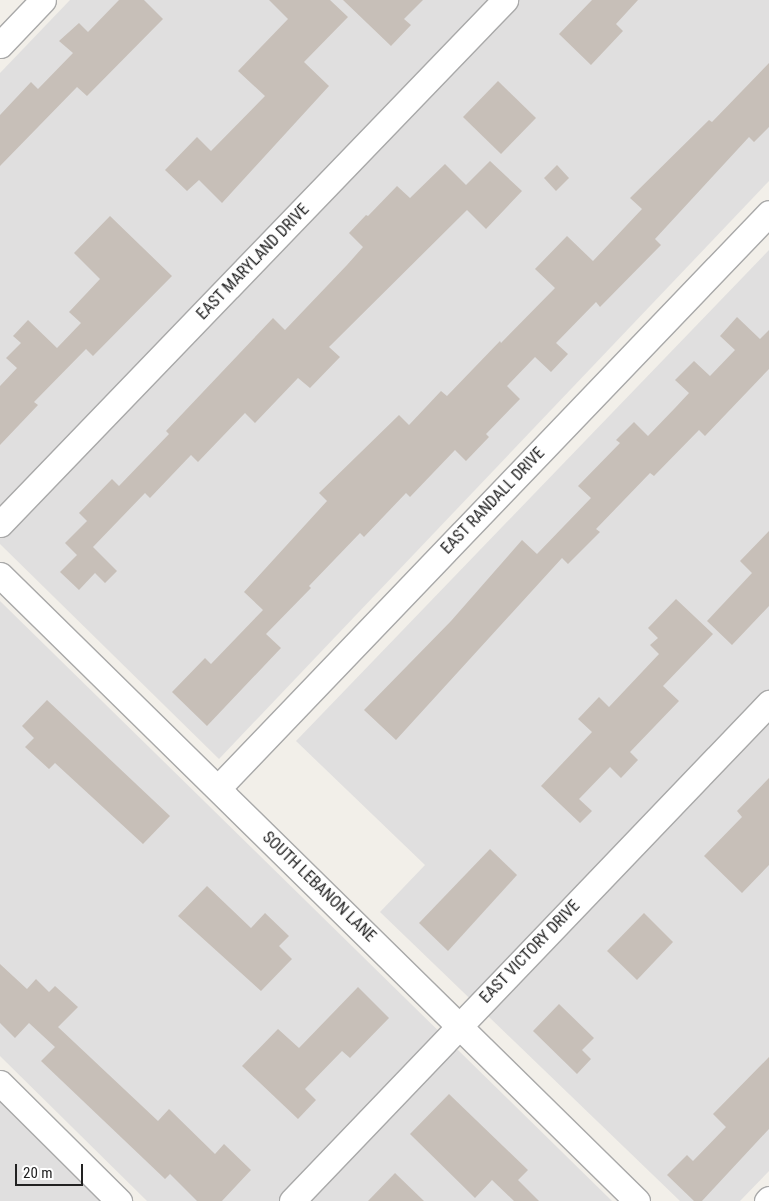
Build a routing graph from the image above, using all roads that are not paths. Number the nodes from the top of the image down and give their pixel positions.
1 (44, 0) edge
2 (505, 0) edge
3 (0, 44) edge
4 (769, 213) edge
5 (0, 524) edge
6 (0, 574) edge
7 (769, 704) edge
8 (218, 788) junction
9 (460, 1025) junction
10 (0, 1083) edge
11 (119, 1201) edge
12 (292, 1201) edge
13 (637, 1201) edge

1 - 3 street
2 - 5 street, EAST MARYLAND DRIVE
4 - 8 street, EAST RANDALL DRIVE
6 - 8 street, SOUTH LEBANON LANE
7 - 9 street, EAST VICTORY DRIVE
8 - 9 street, SOUTH LEBANON LANE
9 - 12 street, EAST VICTORY DRIVE
9 - 13 street, SOUTH LEBANON LANE
10 - 11 street

